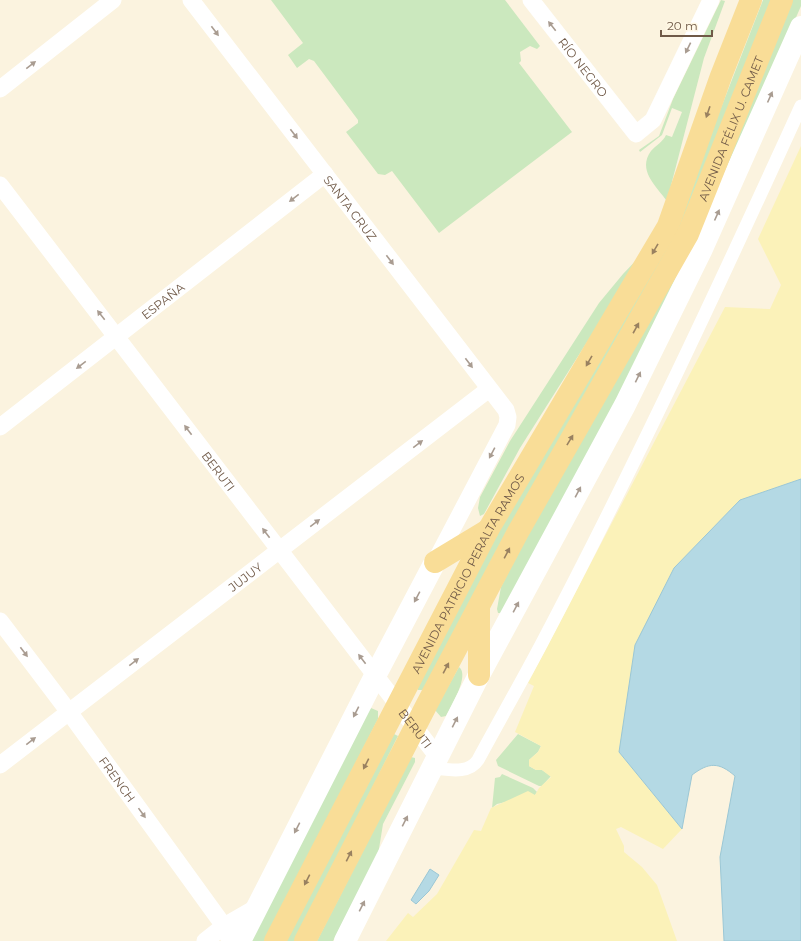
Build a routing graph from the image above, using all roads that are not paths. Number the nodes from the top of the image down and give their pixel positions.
1 (113, 0) edge
2 (192, 0) edge
3 (712, 0) edge
4 (737, 0) edge
5 (752, 0) edge
6 (782, 0) edge
7 (539, 3) edge
8 (801, 27) edge
9 (721, 76) junction
10 (0, 89) edge
11 (801, 106) edge
12 (325, 174) junction
13 (0, 185) edge
14 (673, 214) joint
15 (688, 234) joint
16 (118, 337) junction
17 (489, 389) junction
18 (0, 427) edge
19 (488, 530) junction
20 (279, 550) junction
21 (435, 562) junction
22 (479, 606) junction
23 (0, 621) edge
24 (479, 674) junction
25 (375, 676) junction
26 (397, 705) junction
27 (69, 712) junction
28 (415, 728) junction
29 (435, 762) junction
30 (0, 765) edge
31 (257, 907) junction
32 (227, 934) edge
33 (205, 941) edge
34 (240, 941) edge
35 (275, 941) edge
36 (306, 941) edge
37 (345, 941) edge

10 -> 1 street
2 -> 12 street, SANTA CRUZ
3 -> 7 street, RÍO NEGRO
4 - 9 main road
5 - 9 main road, AVENIDA FÉLIX U. CAMET
6 - 15 main road, AVENIDA FÉLIX U. CAMET
24 -> 8 main road, AVENIDA FÉLIX U. CAMET
9 -> 14 main road, AVENIDA FÉLIX U. CAMET
11 - 29 street
12 -> 16 street, ESPAÑA
12 -> 17 street, SANTA CRUZ
16 -> 13 street, BERUTI
14 -> 19 main road, AVENIDA PATRICIO PERALTA RAMOS
22 -> 15 main road, AVENIDA PATRICIO PERALTA RAMOS
16 -> 18 street, ESPAÑA
20 -> 16 street, BERUTI
20 -> 17 street, JUJUY
17 -> 21 street, SANTA CRUZ
19 - 21 main road
19 - 26 main road, AVENIDA PATRICIO PERALTA RAMOS
25 -> 20 street, BERUTI
27 -> 20 street, JUJUY
21 -> 25 main road
22 - 24 main road
28 -> 22 main road, AVENIDA PATRICIO PERALTA RAMOS
23 -> 27 street, FRENCH
29 -> 24 main road
25 - 26 street, BERUTI
25 -> 31 main road
26 - 28 street, BERUTI
26 -> 35 main road, AVENIDA PATRICIO PERALTA RAMOS
30 -> 27 street, JUJUY
27 -> 32 street, FRENCH
28 - 29 street, BERUTI
36 -> 28 main road, AVENIDA PATRICIO PERALTA RAMOS
37 -> 29 main road
31 - 32 street
31 - 34 main road
32 - 33 street

